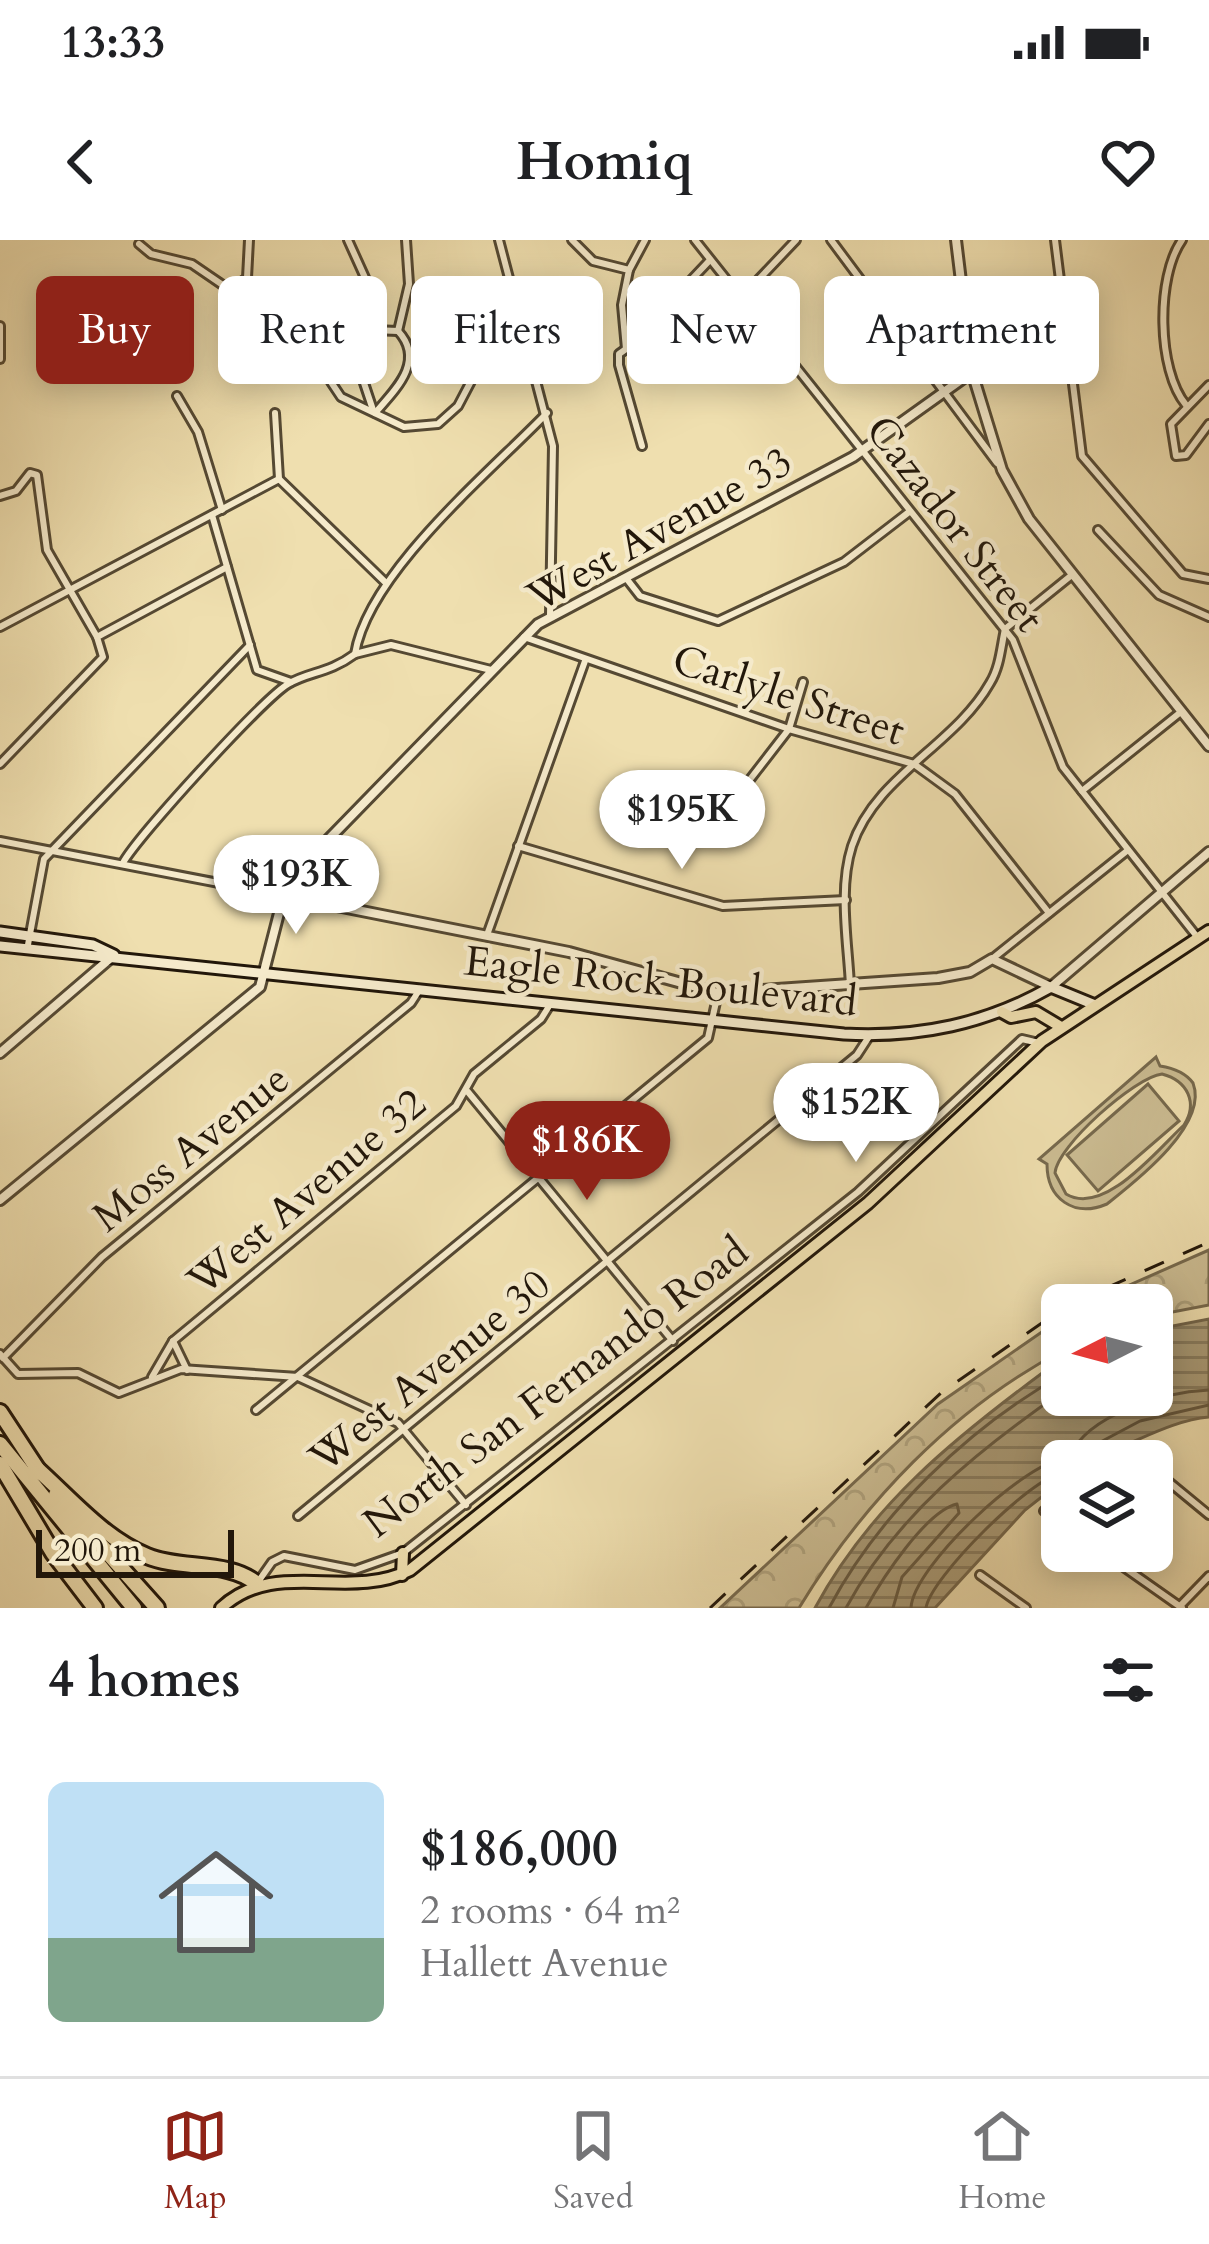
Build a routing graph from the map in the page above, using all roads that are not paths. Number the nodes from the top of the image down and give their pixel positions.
1 (249, 240) edge
2 (348, 240) edge
3 (406, 240) edge
4 (499, 240) edge
5 (572, 240) edge
6 (645, 240) edge
7 (695, 240) edge
8 (796, 240) edge
9 (831, 240) edge
10 (956, 240) edge
11 (1055, 240) edge
12 (1182, 240) edge
13 (139, 244) dead end
14 (710, 260) junction
15 (629, 270) junction
16 (366, 276) edge
17 (510, 276) edge
18 (723, 276) edge
19 (762, 276) edge
20 (960, 276) edge
21 (1059, 276) edge
22 (0, 326) edge
23 (387, 331) edge
24 (398, 331) junction
25 (626, 349) junction
26 (0, 358) edge
27 (800, 373) edge
28 (332, 384) edge
29 (364, 384) edge
30 (468, 384) edge
31 (537, 384) edge
32 (949, 384) edge
33 (976, 384) edge
34 (1072, 384) edge
35 (945, 386) junction
36 (1209, 386) edge
37 (177, 396) dead end
38 (1186, 405) junction
39 (275, 413) dead end
40 (375, 413) junction
41 (547, 413) junction
42 (1209, 424) edge
43 (642, 446) dead end
44 (862, 452) junction
45 (1002, 470) junction
46 (279, 479) junction
47 (0, 496) edge
48 (222, 510) junction
49 (909, 512) junction
50 (212, 515) junction
51 (1098, 530) dead end
52 (227, 567) junction
53 (1073, 574) junction
54 (625, 575) junction
55 (1209, 579) edge
56 (386, 584) junction
57 (70, 591) junction
58 (550, 615) junction
59 (1209, 617) edge
60 (0, 625) edge
61 (1005, 629) junction
62 (97, 637) junction
63 (524, 637) junction
64 (250, 645) junction
65 (356, 654) junction
66 (585, 661) junction
67 (490, 670) junction
68 (291, 682) junction
69 (803, 682) dead end
70 (1182, 711) junction
71 (789, 729) junction
72 (1209, 746) edge
73 (0, 764) edge
74 (914, 764) junction
75 (748, 782) dead end
76 (1082, 791) junction
77 (0, 841) edge
78 (518, 846) junction
79 (53, 850) junction
80 (1128, 850) junction
81 (1209, 852) edge
82 (123, 863) junction
83 (1162, 893) junction
84 (281, 896) junction
85 (846, 900) junction
86 (1049, 913) junction
87 (0, 932) edge
88 (487, 934) junction
89 (1203, 935) edge
90 (30, 937) junction
91 (0, 946) edge
92 (27, 950) junction
93 (114, 955) junction
94 (992, 959) junction
95 (267, 971) junction
96 (1052, 986) junction
97 (850, 987) junction
98 (420, 989) junction
99 (718, 993) junction
100 (551, 1003) junction
101 (1095, 1005) junction
102 (1001, 1012) junction
103 (1044, 1016) junction
104 (715, 1021) junction
105 (1061, 1027) junction
106 (870, 1035) junction
107 (1041, 1042) junction
108 (0, 1053) edge
109 (468, 1092) junction
110 (539, 1178) junction
111 (0, 1200) edge
112 (608, 1261) junction
113 (172, 1341) junction
114 (673, 1341) junction
115 (682, 1354) junction
116 (2, 1356) edge
117 (188, 1370) junction
118 (152, 1377) junction
119 (298, 1377) junction
120 (256, 1410) dead end
121 (0, 1412) edge
122 (404, 1428) junction
123 (0, 1444) edge
124 (0, 1464) edge
125 (1173, 1485) edge
126 (466, 1504) junction
127 (78, 1512) junction
128 (1209, 1515) edge
129 (298, 1516) dead end
130 (404, 1553) junction
131 (1131, 1572) edge
132 (402, 1575) junction
133 (980, 1575) dead end
134 (1209, 1576) edge
135 (256, 1584) junction
136 (1181, 1607) edge
137 (94, 1608) edge
138 (134, 1608) edge
139 (157, 1608) edge
140 (221, 1608) edge
141 (1026, 1608) edge

1 - 13 street
2 - 16 street
3 - 24 street
4 - 17 street
5 - 15 street
6 - 15 street
7 - 14 street, Cazador Street
8 - 19 street
9 - 35 street
10 - 20 street
11 - 21 street
12 - 38 street
14 - 18 street, Cazador Street
14 - 25 street
15 - 25 street
22 - 26 street
23 - 24 street
24 - 40 street
25 - 43 street
27 - 44 street, Cazador Street
28 - 40 street
29 - 40 street
30 - 40 street
31 - 41 street
32 - 35 street, West Avenue 33
33 - 45 street
34 - 55 street
35 - 44 street, West Avenue 33
35 - 45 street
36 - 38 street
37 - 48 street
38 - 42 street
39 - 46 street
41 - 56 street
41 - 58 street
44 - 49 street, Cazador Street
44 - 54 street, West Avenue 33
45 - 53 street
46 - 48 street
46 - 56 street
47 - 57 street
48 - 50 street
49 - 54 street
49 - 61 street, Cazador Street
50 - 52 street
50 - 57 street
51 - 59 street
52 - 62 street
52 - 64 street
53 - 61 street
53 - 70 street
54 - 58 street, West Avenue 33
56 - 65 street
57 - 60 street
57 - 62 street
58 - 63 street, West Avenue 33
61 - 74 street
61 - 76 street, Cazador Street
62 - 73 street
63 - 66 street, Carlyle Street
63 - 67 street, West Avenue 33
64 - 68 street
64 - 79 street
65 - 67 street
65 - 68 street
66 - 71 street, Carlyle Street
66 - 78 street
67 - 84 street, West Avenue 33
68 - 82 street
69 - 71 street
70 - 72 street
70 - 76 street
71 - 74 street, Carlyle Street
71 - 75 street
74 - 85 street
74 - 86 street, Carlyle Street
76 - 80 street, Cazador Street
77 - 79 street
78 - 85 street
78 - 88 street
79 - 82 street
79 - 90 street
80 - 83 street, Cazador Street
80 - 86 street
81 - 83 street
82 - 84 street
83 - 89 street, Cazador Street
83 - 96 street
84 - 88 street
84 - 95 street, West Avenue 33
85 - 97 street
86 - 94 street
87 - 90 main road, Eagle Rock Boulevard
88 - 99 street
89 - 101 main road, North San Fernando Road
90 - 92 street
90 - 93 main road, Eagle Rock Boulevard
91 - 92 main road, Eagle Rock Boulevard
92 - 93 main road, Eagle Rock Boulevard
93 - 95 main road, Eagle Rock Boulevard
93 - 108 street
94 - 96 street
94 - 97 street
95 - 98 main road, Eagle Rock Boulevard
95 - 111 street
96 - 101 main road
96 - 102 main road, Eagle Rock Boulevard
97 - 99 street
98 - 100 main road, Eagle Rock Boulevard
98 - 116 street, Moss Avenue
99 - 104 street
100 - 104 main road, Eagle Rock Boulevard
100 - 109 street, West Avenue 32
101 - 105 main road, North San Fernando Road
102 - 103 main road
102 - 106 main road, Eagle Rock Boulevard
103 - 105 main road
103 - 107 main road
104 - 106 main road, Eagle Rock Boulevard
104 - 110 street
105 - 107 main road, North San Fernando Road
106 - 112 street, West Avenue 30
107 - 114 street, North San Fernando Road
107 - 115 main road, North San Fernando Road
109 - 110 street
109 - 113 street, West Avenue 32
110 - 112 street
110 - 119 street
112 - 114 street
112 - 122 street, West Avenue 30
113 - 117 street
113 - 118 street, West Avenue 32
114 - 115 street
114 - 126 street, North San Fernando Road
115 - 132 main road, North San Fernando Road
116 - 118 street
117 - 118 street
117 - 119 street
119 - 120 street
119 - 122 street
121 - 127 highway
122 - 126 street
122 - 129 street, West Avenue 30
123 - 138 highway
124 - 137 highway
125 - 128 street
126 - 130 street, North San Fernando Road
127 - 135 highway
127 - 139 highway
130 - 132 main road
130 - 135 street, North San Fernando Road
131 - 136 street
132 - 135 main road, North San Fernando Road
133 - 141 street
134 - 136 street
135 - 140 main road, North San Fernando Road

